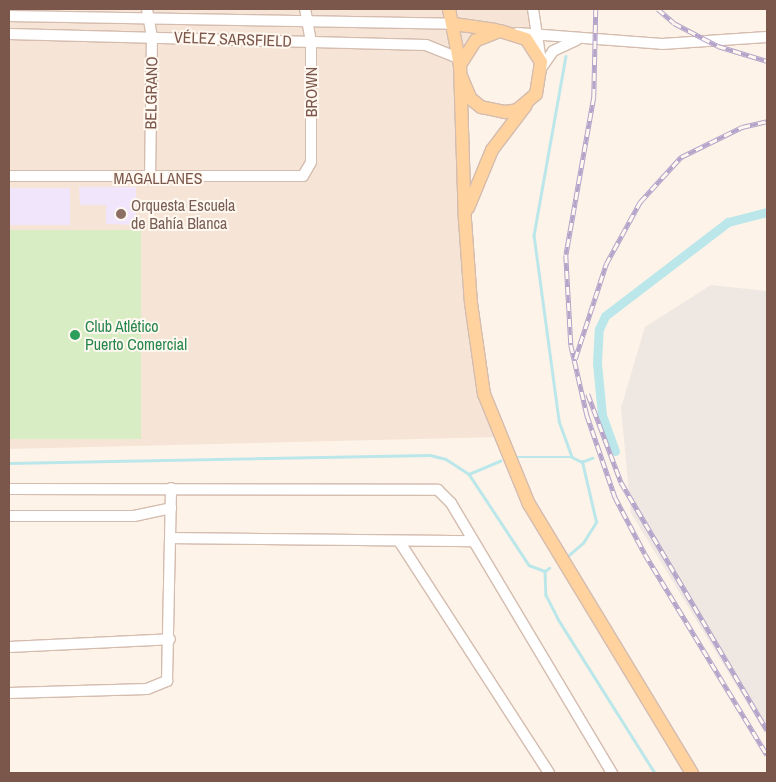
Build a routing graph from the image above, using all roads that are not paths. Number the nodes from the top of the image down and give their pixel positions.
1 (305, 9) edge
2 (449, 9) edge
3 (533, 9) edge
4 (148, 14) edge
5 (9, 16) edge
6 (308, 21) junction
7 (454, 24) junction
8 (500, 31) junction
9 (514, 32) junction
10 (9, 34) edge
11 (538, 34) junction
12 (152, 36) junction
13 (767, 37) edge
14 (583, 38) junction
15 (311, 42) junction
16 (541, 65) junction
17 (459, 66) junction
18 (528, 103) junction
19 (306, 174) joint
20 (9, 176) edge
21 (150, 178) junction
22 (465, 220) junction
23 (171, 488) junction
24 (9, 489) edge
25 (171, 508) junction
26 (9, 516) edge
27 (171, 538) junction
28 (399, 541) junction
29 (472, 541) junction
30 (170, 639) junction
31 (9, 647) edge
32 (9, 693) edge
33 (549, 773) edge
34 (612, 773) edge
35 (692, 773) edge

1 - 6 street, BROWN
2 - 7 main road
3 - 11 street
4 - 5 street, VÉLEZ SARSFIELD
4 - 6 street, VÉLEZ SARSFIELD
4 - 12 street, BELGRANO
6 - 7 street, VÉLEZ SARSFIELD
6 - 15 street, BROWN
7 - 8 main road, VÉLEZ SARSFIELD
7 - 17 main road
8 - 9 main road
8 - 17 main road
9 - 11 street
9 - 16 main road
10 - 12 street, VÉLEZ SARSFIELD
11 - 14 street
11 - 16 street
12 - 15 street, VÉLEZ SARSFIELD
12 - 21 street, BELGRANO
13 - 14 street
14 - 16 street
15 - 17 street, VÉLEZ SARSFIELD
15 - 19 street, BROWN
16 - 18 main road
17 - 18 main road
17 - 22 main road
18 - 22 main road
19 - 21 street, MAGALLANES
20 - 21 street, MAGALLANES
22 - 35 main road
23 - 24 street
23 - 25 street
23 - 29 street
25 - 26 street
25 - 27 street
27 - 28 street
27 - 30 street
28 - 29 street
28 - 33 street
29 - 34 street
30 - 31 street
30 - 32 street

